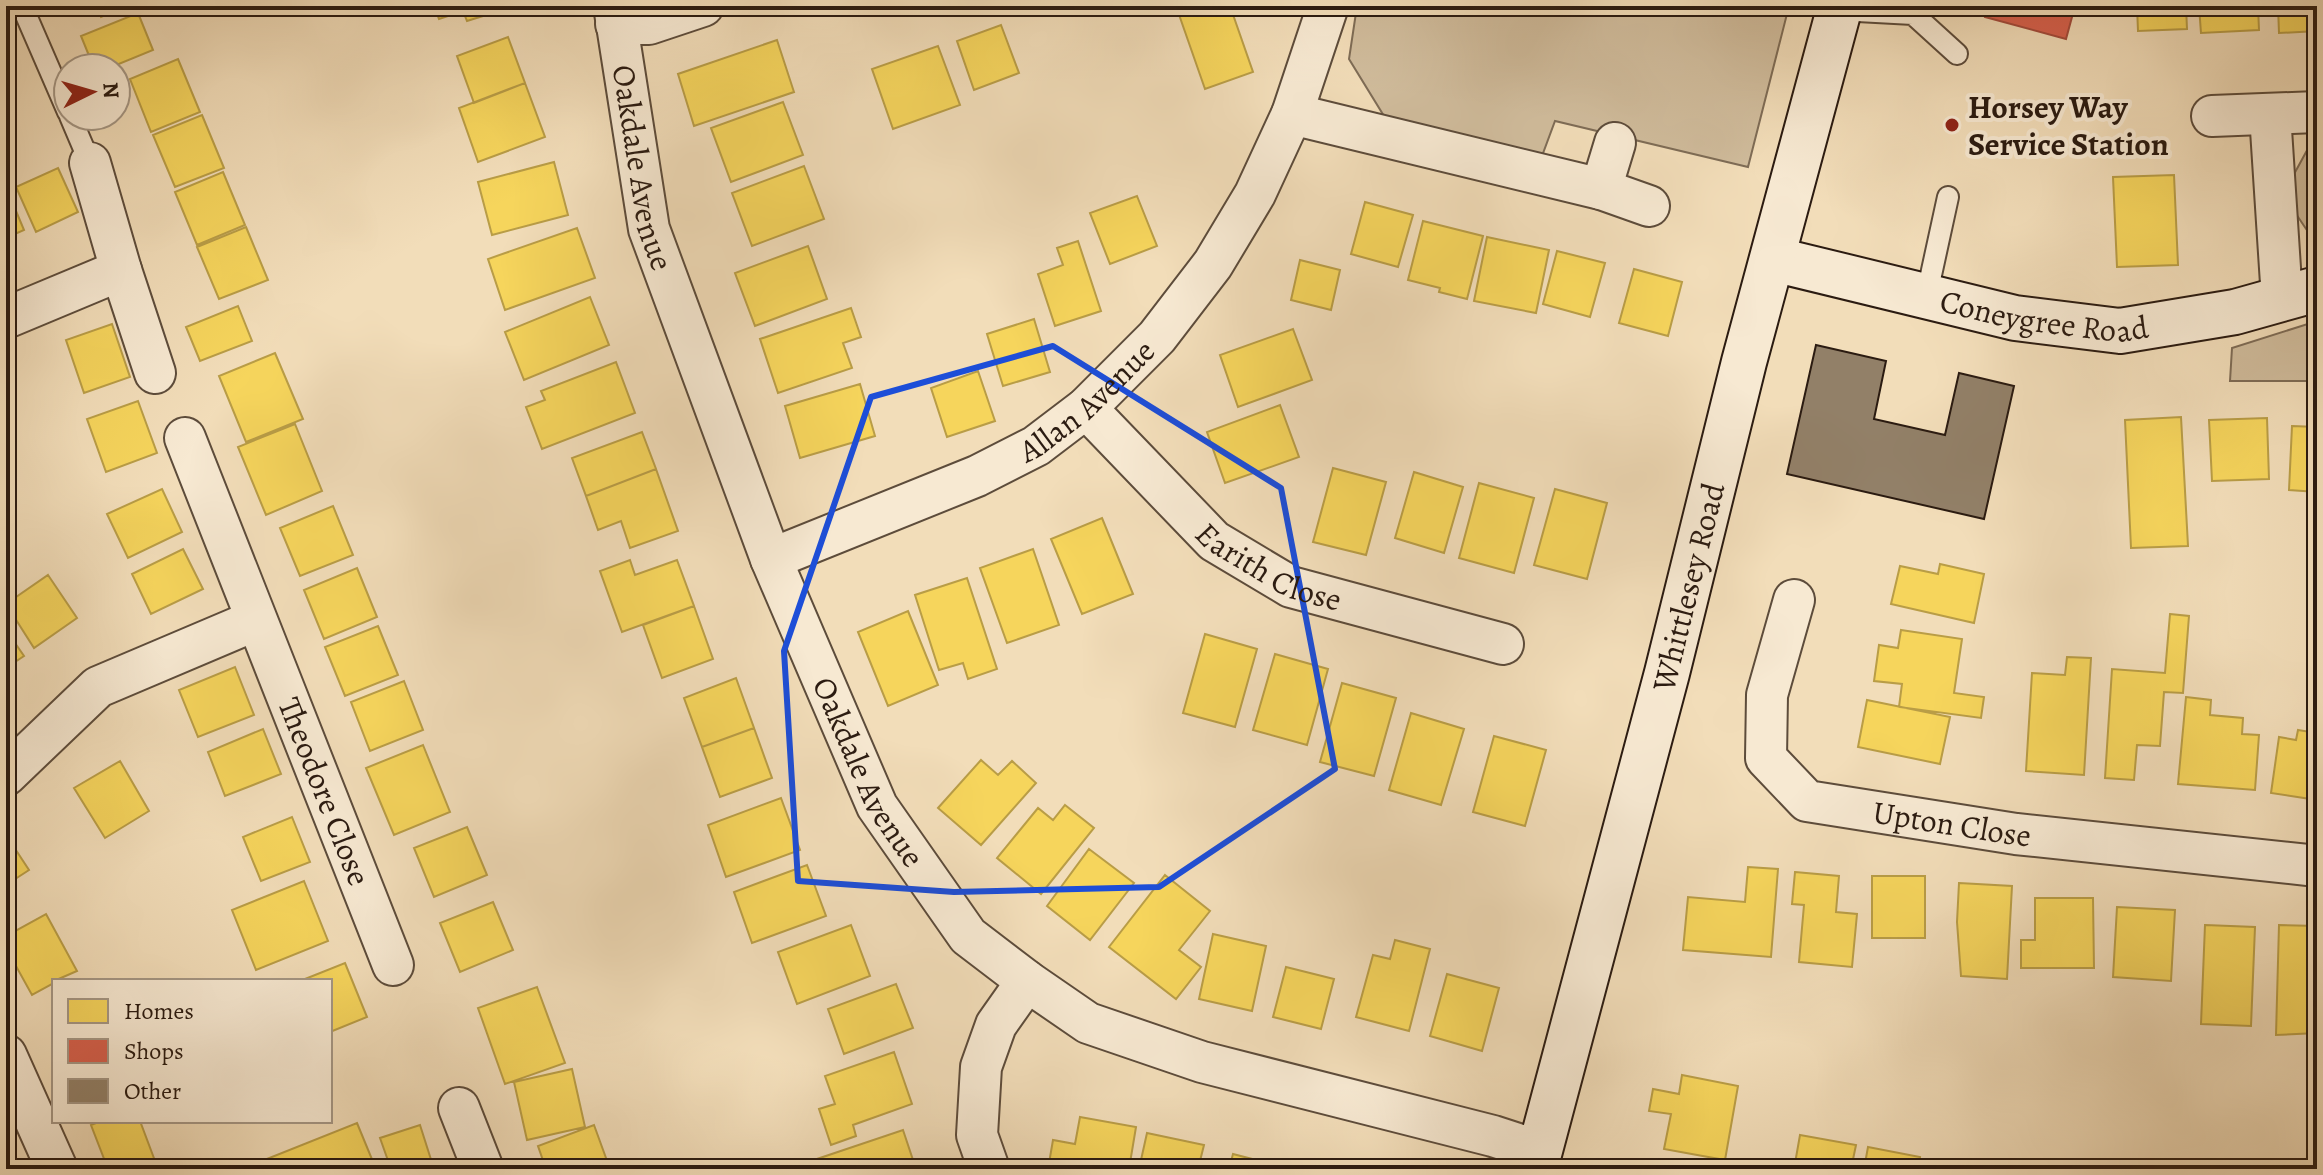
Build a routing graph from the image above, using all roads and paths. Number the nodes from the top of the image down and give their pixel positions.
1 (22, 6) edge
2 (703, 6) edge
3 (1328, 6) edge
4 (1839, 8) edge
5 (1914, 10) edge
6 (615, 15) edge
7 (1957, 54) dead end
8 (52, 75) edge
9 (2317, 112) edge
10 (1292, 114) junction
11 (2270, 114) junction
12 (2212, 116) dead end
13 (77, 132) edge
14 (1615, 143) dead end
15 (90, 163) joint
16 (1601, 189) junction
17 (1948, 197) dead end
18 (1649, 206) dead end
19 (1773, 259) junction
20 (121, 270) junction
21 (2299, 294) edge
22 (1926, 298) junction
23 (6, 318) edge
24 (155, 373) dead end
25 (1086, 408) junction
26 (185, 438) dead end
27 (771, 559) junction
28 (1794, 600) dead end
29 (256, 620) junction
30 (1502, 644) dead end
31 (6, 775) edge
32 (2317, 866) edge
33 (393, 965) dead end
34 (1027, 981) junction
35 (6, 1055) edge
36 (459, 1108) dead end
37 (1537, 1160) edge
38 (57, 1169) edge
39 (483, 1169) edge
40 (989, 1169) edge

1 - 8 lane
2 - 6 street
3 - 10 street, Allan Avenue
4 - 5 lane
4 - 19 main road, Whittlesey Road
5 - 7 lane
6 - 27 street, Oakdale Avenue
9 - 11 street
10 - 16 street
10 - 25 street, Allan Avenue
11 - 12 street
11 - 21 street
13 - 15 lane
14 - 16 street
15 - 20 street
16 - 18 street
17 - 22 lane
19 - 22 main road, Coneygree Road
19 - 37 main road, Whittlesey Road
20 - 23 street
20 - 24 street
21 - 22 main road, Coneygree Road
25 - 27 street, Allan Avenue
25 - 30 street, Earith Close
26 - 29 street, Theodore Close
27 - 34 street, Oakdale Avenue
28 - 32 street, Upton Close
29 - 31 street
29 - 33 street, Theodore Close
34 - 37 street, Oakdale Avenue
34 - 40 street
35 - 38 street
36 - 39 street

